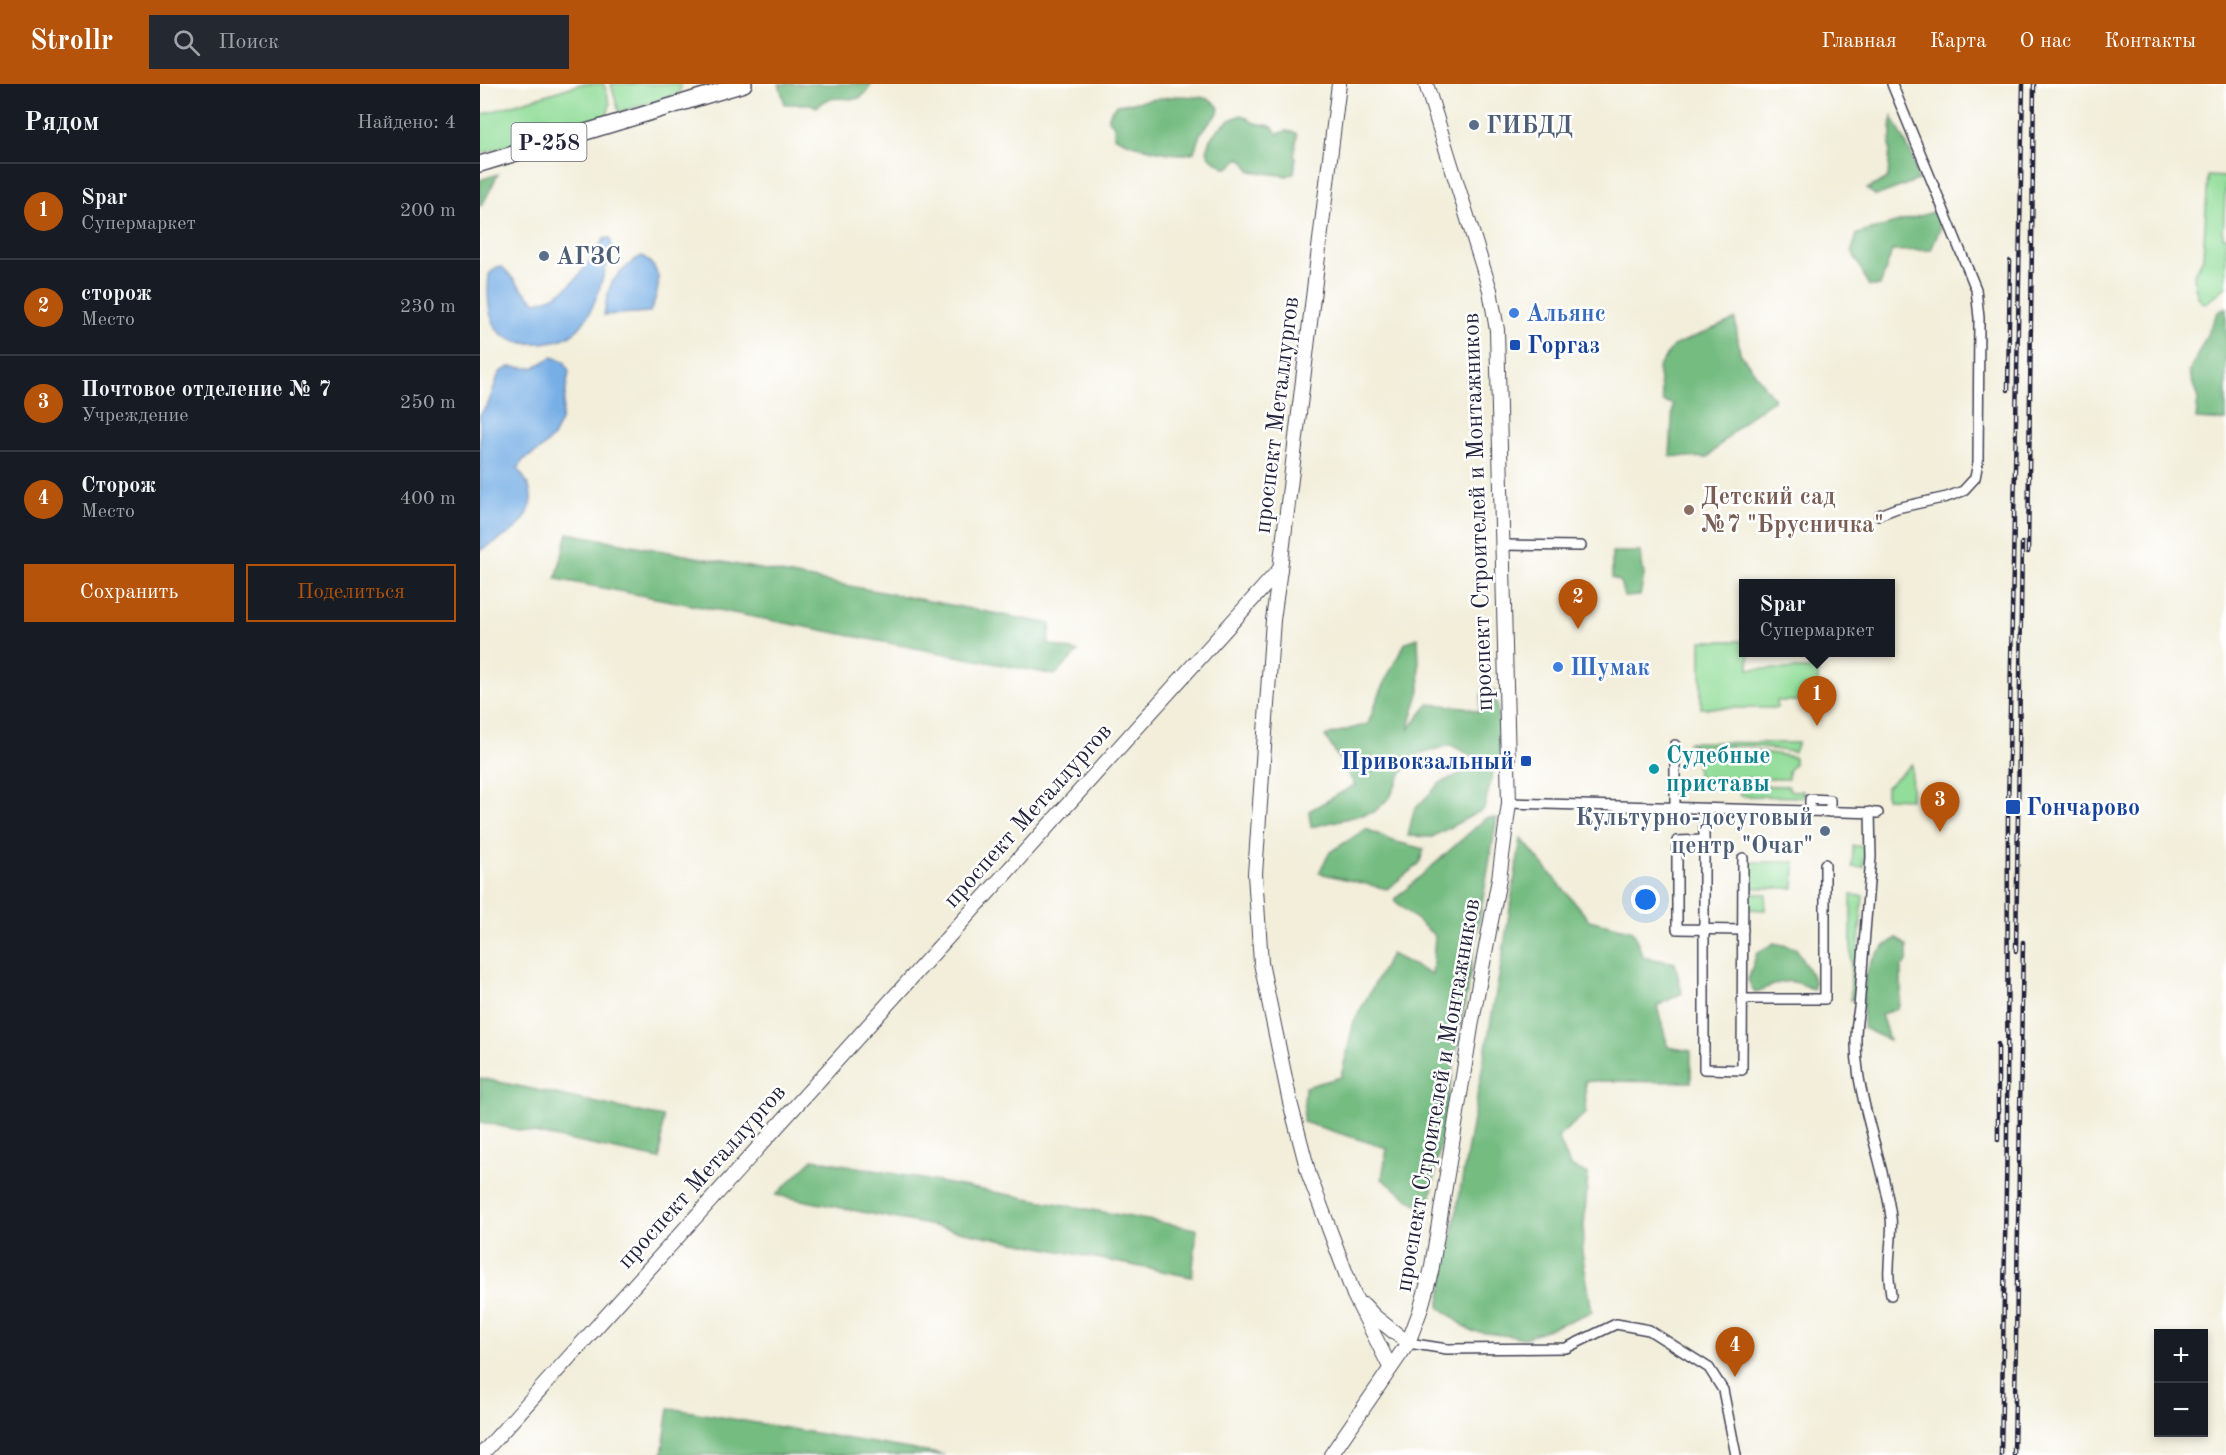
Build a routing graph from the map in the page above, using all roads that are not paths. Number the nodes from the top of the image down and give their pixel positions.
1 (744, 84) edge
2 (1339, 84) edge
3 (1426, 84) edge
4 (1892, 84) edge
5 (480, 164) edge
6 (1879, 515) dead end
7 (1503, 545) junction
8 (1581, 546) dead end
9 (1280, 568) junction
10 (1676, 745) dead end
11 (1509, 803) junction
12 (1675, 808) junction
13 (1704, 808) junction
14 (1704, 840) junction
15 (1743, 858) dead end
16 (1825, 864) dead end
17 (1705, 930) junction
18 (1743, 930) junction
19 (1743, 999) junction
20 (1354, 1295) junction
21 (1891, 1295) dead end
22 (1408, 1343) junction
23 (1390, 1367) junction
24 (481, 1455) edge
25 (1331, 1455) edge
26 (1736, 1455) edge

1 - 5 main road, Р-258
2 - 9 street, проспект Металлургов
3 - 7 street, проспект Строителей и Монтажников
4 - 6 street
7 - 8 street
7 - 11 street, проспект Строителей и Монтажников
9 - 20 street
9 - 24 street, проспект Металлургов
10 - 12 street
11 - 12 street
11 - 22 street, проспект Строителей и Монтажников
12 - 13 street
13 - 14 street
13 - 21 street
14 - 17 street
14 - 17 street
15 - 18 street
16 - 19 street
17 - 18 street
17 - 19 street
18 - 19 street
20 - 22 street
20 - 23 street
22 - 23 street, проспект Строителей и Монтажников
22 - 26 street
23 - 25 street, проспект Строителей и Монтажников

